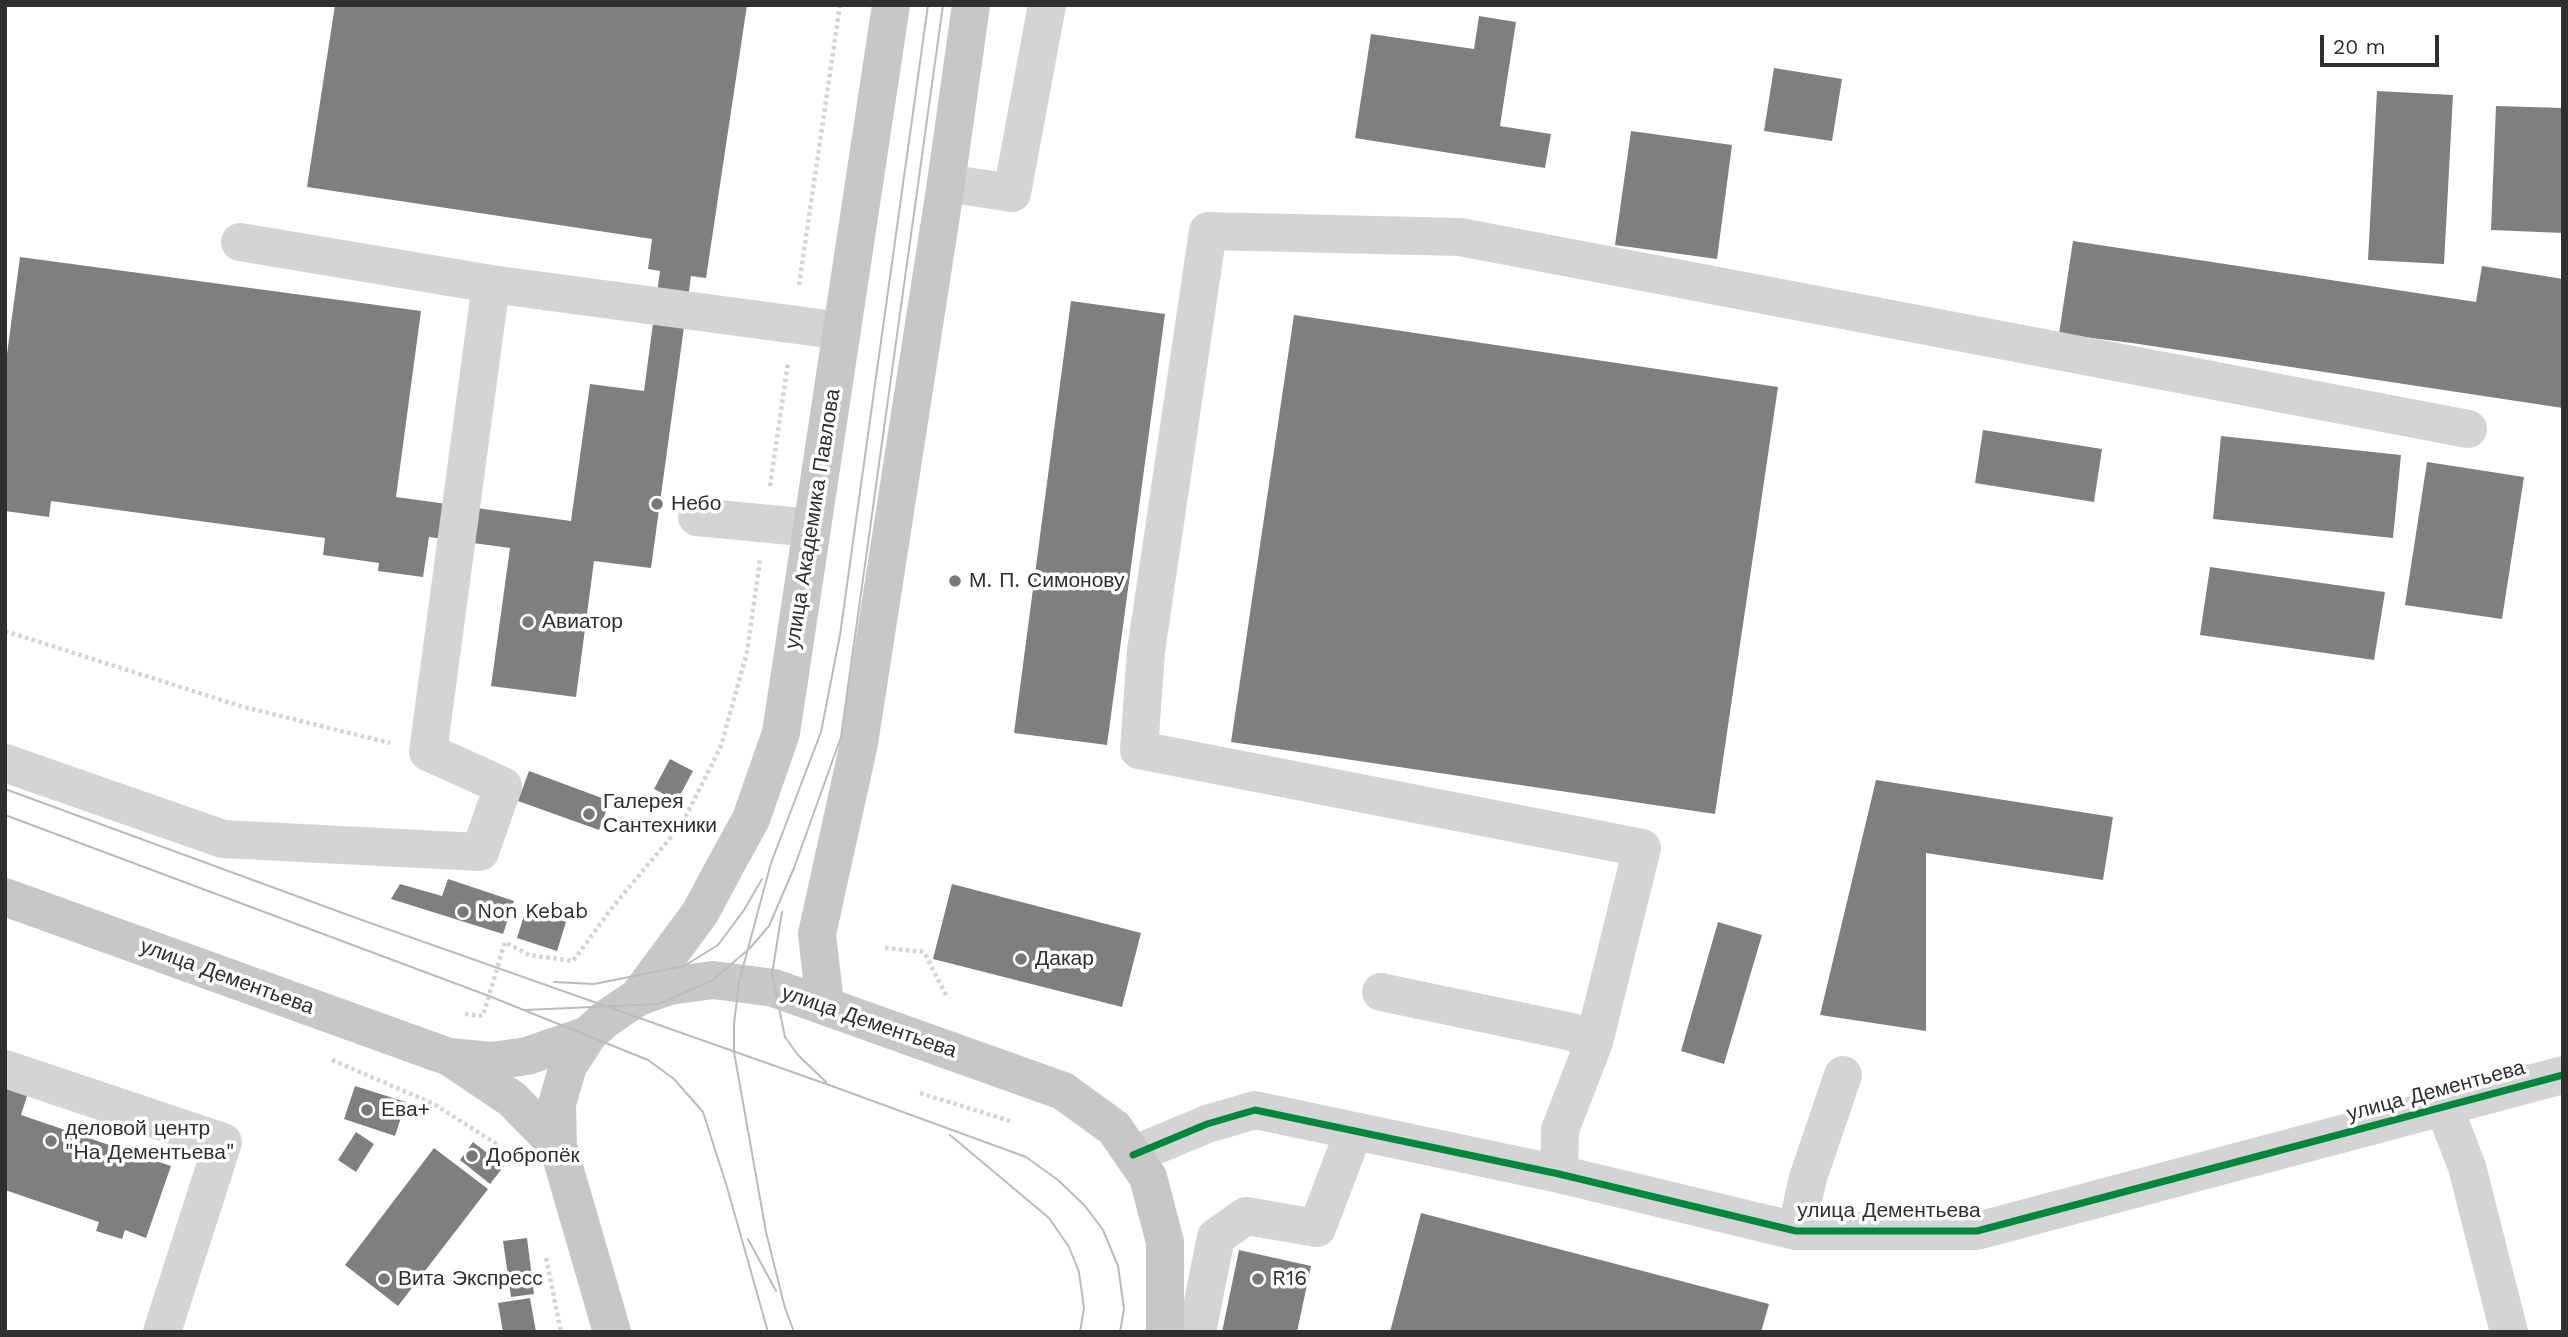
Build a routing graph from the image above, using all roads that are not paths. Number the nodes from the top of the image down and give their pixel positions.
1 (891, 5) edge
2 (971, 5) edge
3 (1047, 5) edge
4 (946, 183) junction
5 (240, 242) dead end
6 (491, 284) junction
7 (842, 331) junction
8 (2468, 429) dead end
9 (697, 517) dead end
10 (812, 528) junction
11 (5, 763) edge
12 (5, 897) edge
13 (1381, 992) dead end
14 (638, 997) junction
15 (825, 1004) junction
16 (588, 1035) junction
17 (1594, 1042) junction
18 (449, 1056) junction
19 (5, 1069) edge
20 (1843, 1075) dead end
21 (2563, 1075) edge
22 (2444, 1107) junction
23 (1354, 1131) junction
24 (558, 1146) junction
25 (1133, 1155) junction
26 (1559, 1174) junction
27 (1796, 1231) junction
28 (162, 1332) edge
29 (612, 1332) edge
30 (1165, 1332) edge
31 (1196, 1332) edge
32 (2508, 1332) edge

1 - 7 main road, улица Академика Павлова
2 - 4 main road
3 - 4 street
4 - 15 main road
5 - 6 street
6 - 7 street
6 - 11 street
7 - 10 main road, улица Академика Павлова
8 - 17 street
9 - 10 street
10 - 14 main road, улица Академика Павлова
12 - 18 main road, улица Дементьева
13 - 17 street
14 - 15 main road, улица Дементьева
14 - 16 main road, улица Дементьева
15 - 25 main road, улица Дементьева
16 - 18 main road, улица Дементьева
16 - 24 main road, улица Дементьева
17 - 26 street
18 - 24 main road, улица Дементьева
19 - 28 street
20 - 27 street
21 - 22 street, улица Дементьева
22 - 27 street, улица Дементьева
22 - 32 street
23 - 25 street, улица Дементьева
23 - 26 street, улица Дементьева
23 - 31 street
24 - 29 main road, улица Дементьева
25 - 30 main road, улица Дементьева
26 - 27 street, улица Дементьева

